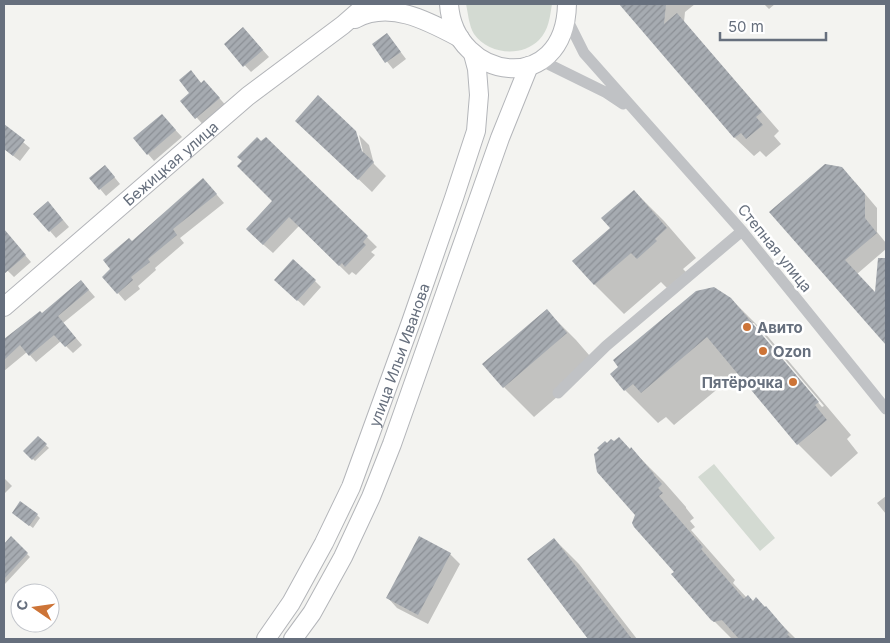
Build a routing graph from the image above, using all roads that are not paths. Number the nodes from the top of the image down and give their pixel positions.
1 (367, 4) edge
2 (449, 4) edge
3 (567, 11) edge
4 (343, 25) junction
5 (460, 38) junction
6 (473, 54) junction
7 (536, 64) junction
8 (635, 111) junction
9 (742, 231) junction
10 (4, 307) edge
11 (558, 393) dead end
12 (886, 409) edge
13 (266, 639) edge
14 (293, 639) edge

1 - 4 main road
2 - 5 main road
3 - 7 main road, улица Ильи Иванова
3 - 8 street, Степная улица
4 - 5 main road
4 - 10 main road, Бежицкая улица
5 - 6 main road
6 - 7 main road
6 - 13 main road, улица Ильи Иванова
7 - 8 street
7 - 14 main road, улица Ильи Иванова
8 - 9 street, Степная улица
9 - 11 street
9 - 12 street, Степная улица

